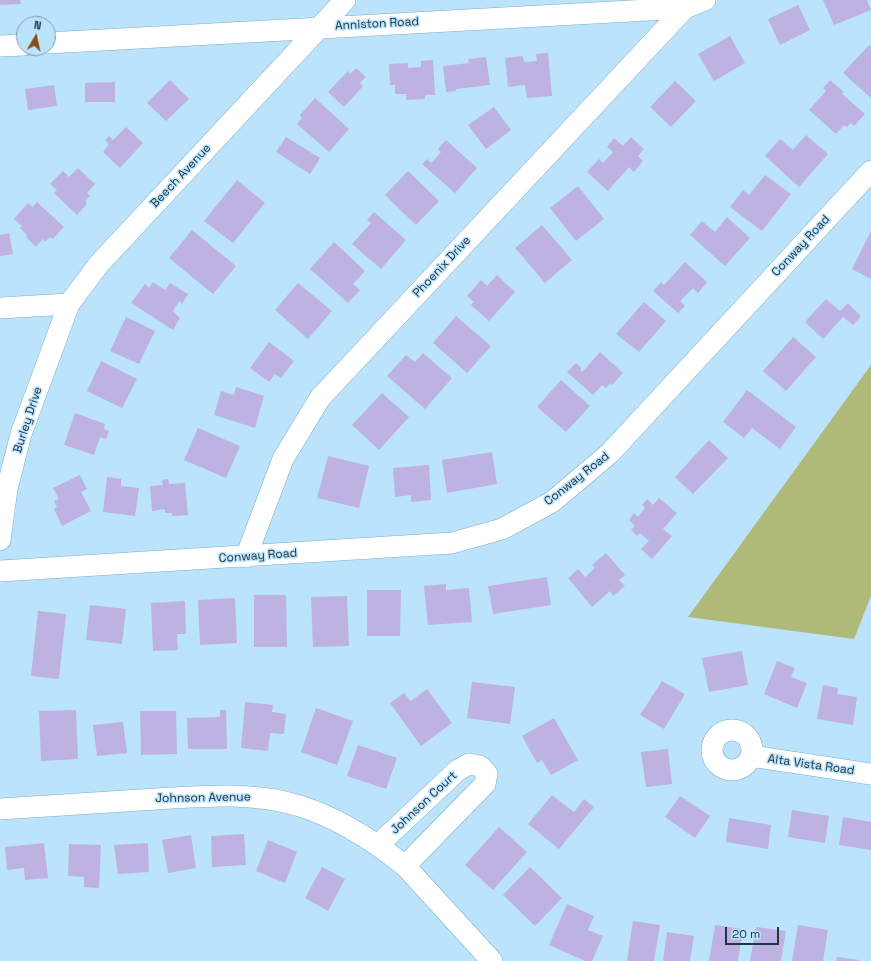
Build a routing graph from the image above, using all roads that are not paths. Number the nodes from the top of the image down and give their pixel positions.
1 (345, 0) edge
2 (705, 0) edge
3 (684, 8) junction
4 (319, 27) junction
5 (56, 43) edge
6 (16, 45) edge
7 (0, 46) edge
8 (871, 171) edge
9 (69, 304) junction
10 (0, 308) edge
11 (0, 540) edge
12 (246, 557) junction
13 (0, 571) edge
14 (751, 756) dead end
15 (871, 774) edge
16 (0, 809) edge
17 (378, 845) junction
18 (405, 866) junction
19 (492, 961) edge

1 - 4 street, Beech Avenue
2 - 3 street, Anniston Road
3 - 4 street, Anniston Road
3 - 12 street, Phoenix Drive
4 - 5 street, Anniston Road
4 - 9 street, Beech Avenue
6 - 7 street
8 - 12 street, Conway Road
9 - 10 street
9 - 11 street, Burley Drive
12 - 13 street, Conway Road
14 - 15 street, Alta Vista Road
16 - 17 street, Johnson Avenue
17 - 18 street, Johnson Avenue
17 - 18 street, Johnson Court
18 - 19 street, Johnson Avenue

